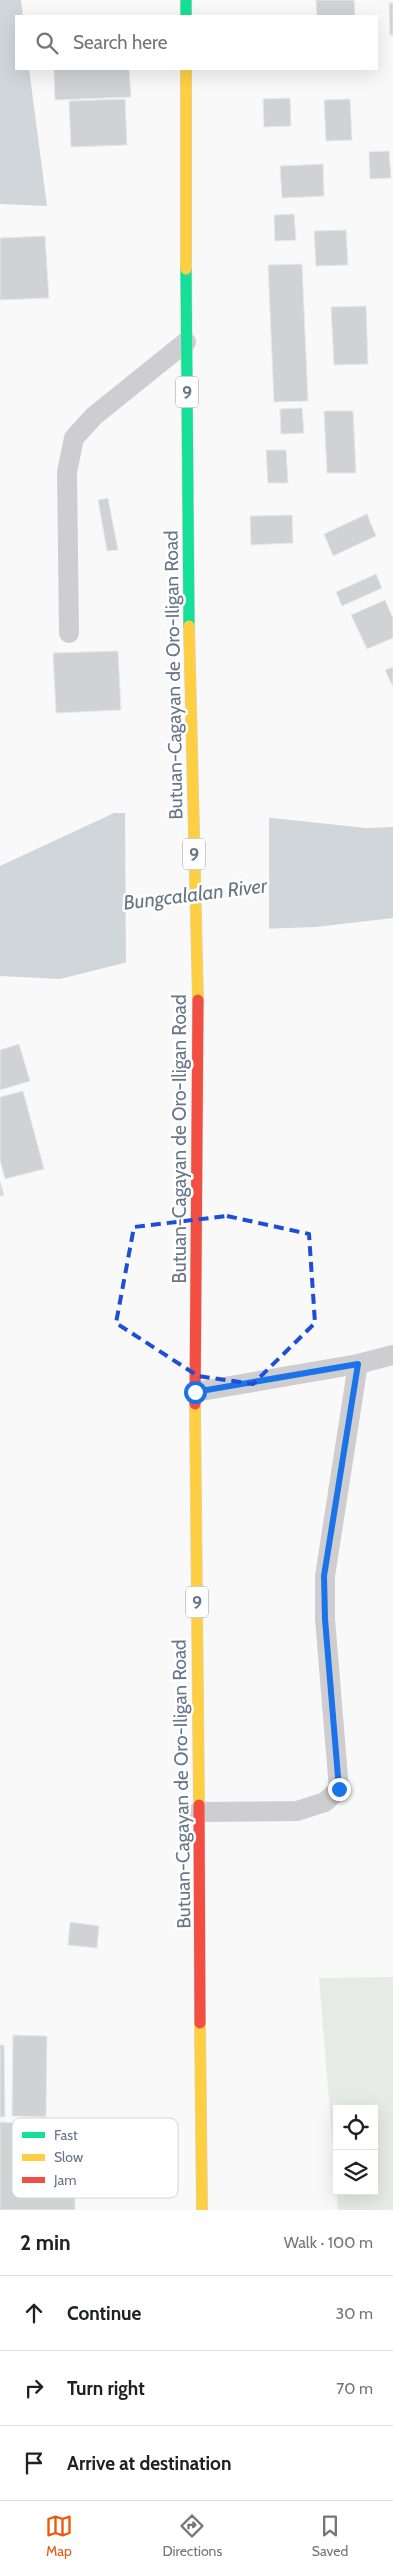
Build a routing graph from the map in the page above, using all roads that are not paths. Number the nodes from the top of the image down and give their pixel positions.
1 (186, 0) edge
2 (186, 15) edge
3 (186, 70) edge
4 (186, 342) junction
5 (68, 633) dead end
6 (393, 1354) edge
7 (358, 1364) junction
8 (195, 1392) junction
9 (198, 1812) junction
10 (202, 2210) edge

1 - 2 highway
3 - 4 highway, Butuan-Cagayan de Oro-Iligan Road / 9
4 - 5 lane
4 - 8 highway, Butuan-Cagayan de Oro-Iligan Road / 9
6 - 7 lane
7 - 8 lane
7 - 9 lane
8 - 9 highway, Butuan-Cagayan de Oro-Iligan Road / 9
9 - 10 highway, Butuan-Cagayan de Oro-Iligan Road / 9

